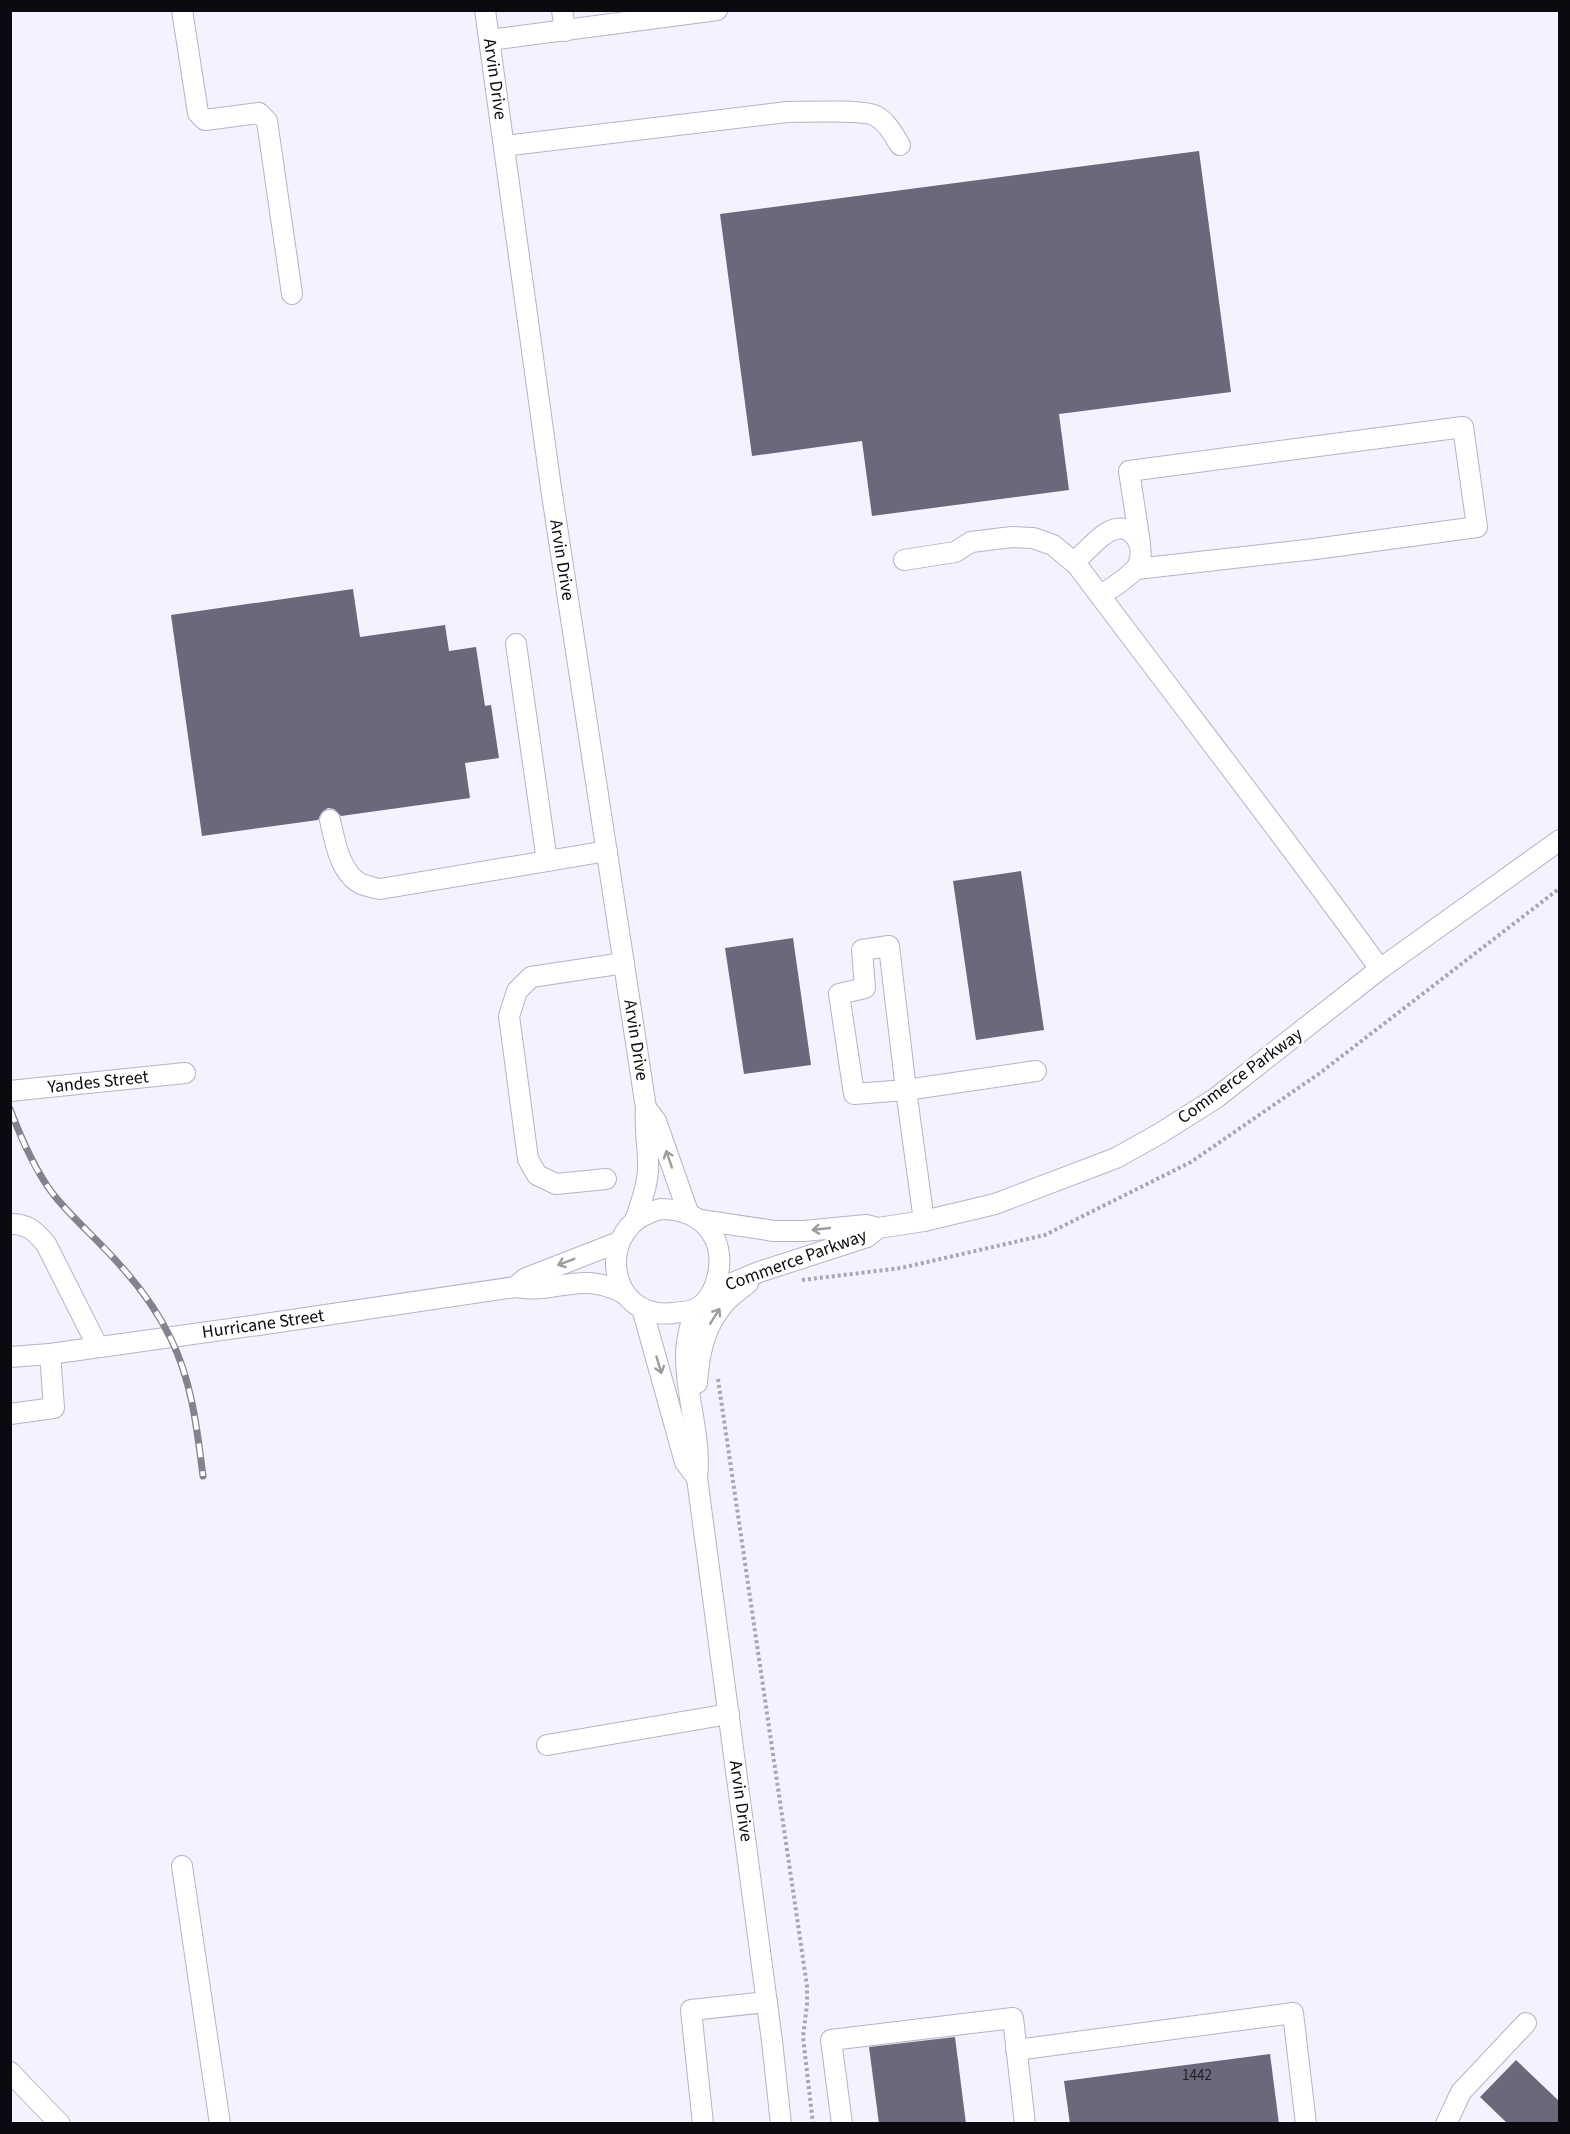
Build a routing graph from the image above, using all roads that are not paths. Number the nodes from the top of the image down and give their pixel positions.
1 (182, 10) edge
2 (485, 10) edge
3 (562, 10) edge
4 (717, 10) edge
5 (565, 31) junction
6 (489, 40) junction
7 (900, 145) dead end
8 (504, 146) junction
9 (292, 294) dead end
10 (1140, 543) junction
11 (904, 560) dead end
12 (1077, 565) junction
13 (1136, 569) junction
14 (1100, 596) junction
15 (516, 644) dead end
16 (330, 820) dead end
17 (1560, 840) edge
18 (607, 851) junction
19 (547, 861) junction
20 (624, 963) junction
21 (1380, 969) junction
22 (1036, 1071) dead end
23 (185, 1073) dead end
24 (906, 1090) junction
25 (10, 1091) edge
26 (646, 1108) junction
27 (606, 1179) dead end
28 (694, 1216) junction
29 (636, 1218) junction
30 (924, 1221) junction
31 (10, 1224) edge
32 (878, 1228) junction
33 (620, 1242) junction
34 (759, 1272) junction
35 (515, 1287) junction
36 (713, 1292) junction
37 (625, 1294) junction
38 (642, 1308) junction
39 (696, 1309) junction
40 (98, 1347) junction
41 (50, 1354) junction
42 (10, 1357) edge
43 (692, 1413) junction
44 (10, 1414) edge
45 (697, 1478) junction
46 (729, 1714) junction
47 (547, 1745) dead end
48 (182, 1866) dead end
49 (767, 2002) junction
50 (1526, 2023) dead end
51 (1016, 2050) junction
52 (10, 2072) edge
53 (60, 2124) edge
54 (220, 2124) edge
55 (703, 2124) edge
56 (781, 2124) edge
57 (842, 2124) edge
58 (1025, 2124) edge
59 (1306, 2124) edge
60 (1446, 2124) edge

1 - 9 street
2 - 6 street, Arvin Drive
3 - 5 street
4 - 5 street
5 - 6 street
6 - 8 street, Arvin Drive
7 - 8 street
8 - 18 street, Arvin Drive
10 - 12 street
10 - 13 street
10 - 13 street
11 - 12 street
12 - 14 street
13 - 14 street
14 - 21 street
15 - 19 street
16 - 19 street
17 - 21 street, Commerce Parkway
18 - 19 street
18 - 20 street, Arvin Drive
20 - 26 street, Arvin Drive
20 - 27 street
21 - 30 street, Commerce Parkway
22 - 24 street
23 - 25 street, Yandes Street
24 - 24 street
24 - 30 street
28 -> 26 street, Arvin Drive
26 - 29 street, Arvin Drive
28 - 29 street
32 -> 28 street, Commerce Parkway
28 - 36 street, Arvin Drive
29 - 33 street, Arvin Drive
30 - 32 street, Commerce Parkway
31 - 40 street
32 - 34 street, Commerce Parkway
33 -> 35 street, Hurricane Street
33 - 37 street, Arvin Drive
34 - 36 street, Commerce Parkway
43 -> 34 street
35 - 37 street, Hurricane Street
35 - 40 street, Hurricane Street
36 - 39 street, Arvin Drive
37 - 38 street
38 - 39 street
38 -> 45 street, Arvin Drive
39 - 43 street, Arvin Drive
40 - 41 street, Hurricane Street
41 - 42 street, Hurricane Street
41 - 44 street
43 - 45 street, Arvin Drive
45 - 46 street, Arvin Drive
46 - 47 street
46 - 49 street, Arvin Drive
48 - 54 street
49 - 55 street
49 - 56 street, Arvin Drive
50 - 60 street
51 - 57 street
51 - 58 street
51 - 59 street
52 - 53 street

